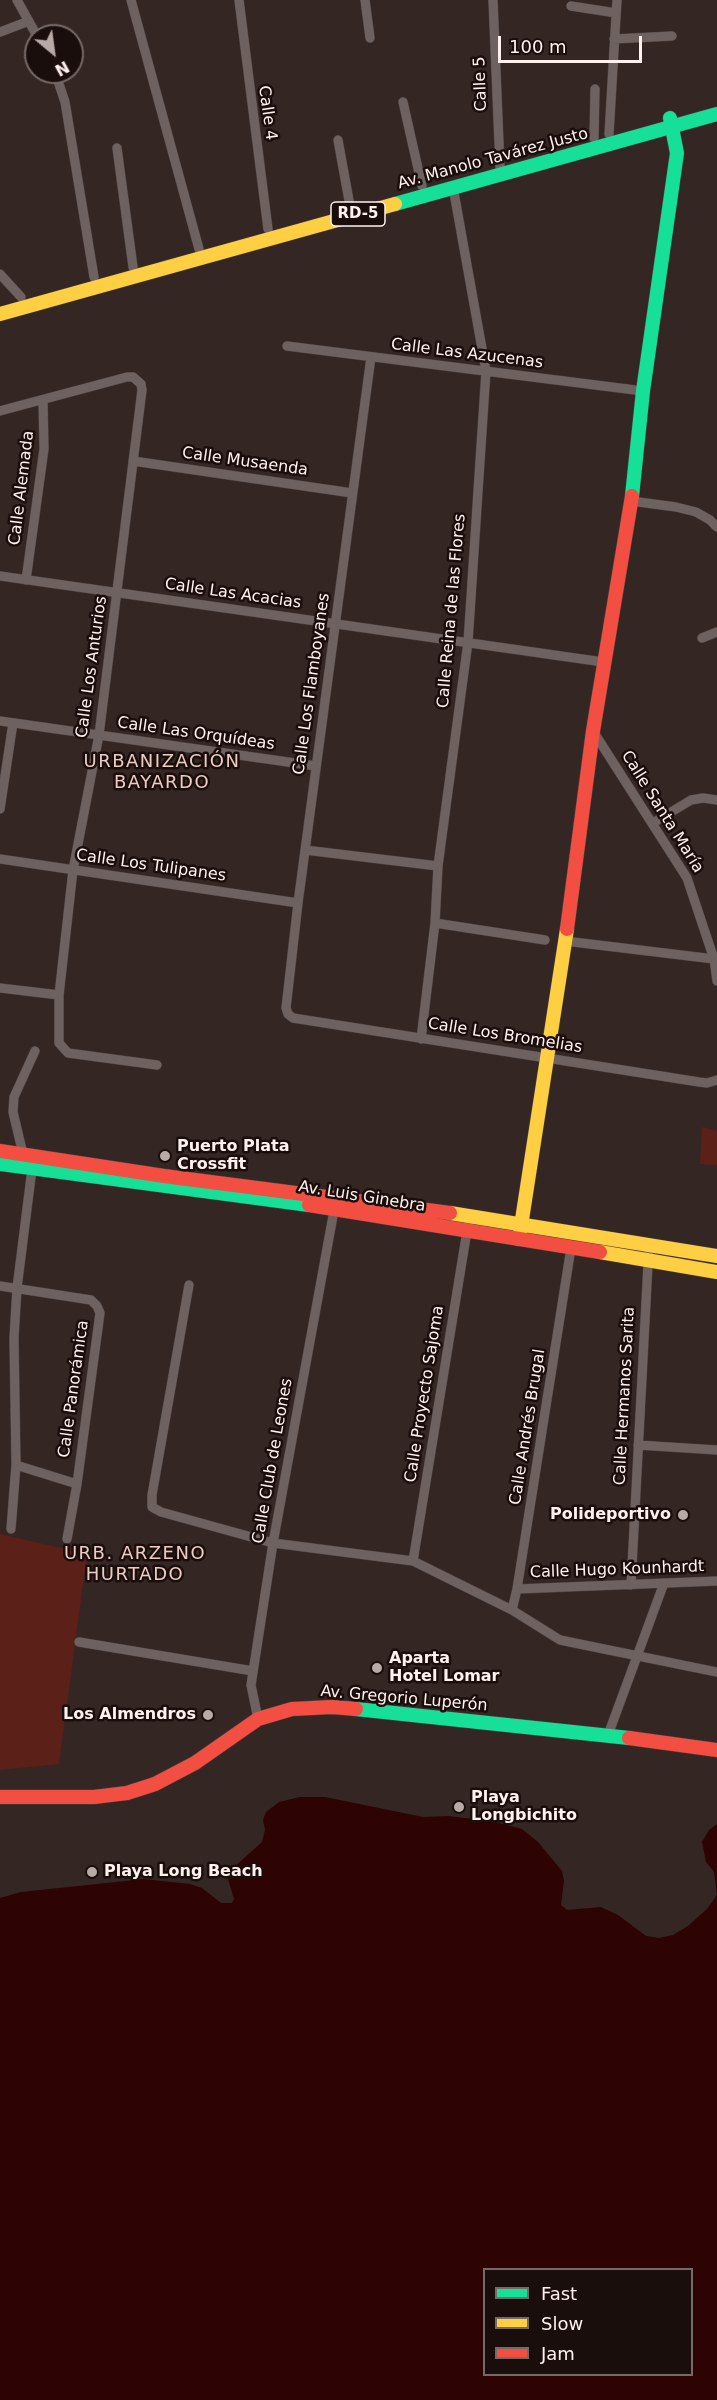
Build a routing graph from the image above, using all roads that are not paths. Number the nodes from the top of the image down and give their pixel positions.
1 (17, 0) edge
2 (130, 0) edge
3 (239, 0) edge
4 (365, 0) edge
5 (493, 0) edge
6 (617, 0) edge
7 (571, 6) dead end
8 (616, 13) junction
9 (29, 21) junction
10 (31, 24) edge
11 (0, 32) edge
12 (672, 36) dead end
13 (370, 38) dead end
14 (614, 39) junction
15 (59, 84) edge
16 (595, 89) dead end
17 (403, 102) dead end
18 (717, 105) edge
19 (717, 114) edge
20 (671, 123) junction
21 (609, 134) junction
22 (594, 138) junction
23 (338, 140) dead end
24 (117, 148) dead end
25 (500, 167) junction
26 (422, 186) junction
27 (453, 187) junction
28 (350, 206) junction
29 (268, 229) junction
30 (199, 249) junction
31 (133, 267) junction
32 (0, 274) edge
33 (94, 277) junction
34 (21, 297) junction
35 (0, 303) edge
36 (0, 314) edge
37 (287, 346) dead end
38 (371, 357) junction
39 (486, 371) junction
40 (643, 391) junction
41 (43, 400) junction
42 (0, 411) edge
43 (133, 462) junction
44 (352, 493) junction
45 (631, 501) junction
46 (717, 527) edge
47 (0, 576) edge
48 (26, 580) junction
49 (117, 593) junction
50 (335, 624) junction
51 (717, 632) edge
52 (702, 638) dead end
53 (468, 642) junction
54 (603, 662) junction
55 (0, 721) edge
56 (13, 723) junction
57 (592, 731) junction
58 (99, 735) junction
59 (316, 766) junction
60 (717, 800) edge
61 (0, 809) edge
62 (653, 823) junction
63 (305, 850) junction
64 (0, 859) edge
65 (438, 866) junction
66 (73, 870) junction
67 (298, 903) junction
68 (435, 923) junction
69 (545, 940) dead end
70 (565, 941) junction
71 (714, 959) junction
72 (717, 981) edge
73 (0, 987) edge
74 (59, 996) junction
75 (288, 1014) joint
76 (421, 1039) junction
77 (35, 1051) dead end
78 (548, 1057) junction
79 (157, 1065) dead end
80 (717, 1080) edge
81 (0, 1150) edge
82 (22, 1154) junction
83 (0, 1164) edge
84 (32, 1169) junction
85 (336, 1203) junction
86 (471, 1217) junction
87 (523, 1223) junction
88 (467, 1231) junction
89 (519, 1239) junction
90 (649, 1245) junction
91 (571, 1248) junction
92 (717, 1256) edge
93 (647, 1260) junction
94 (717, 1272) edge
95 (189, 1285) dead end
96 (0, 1286) edge
97 (17, 1288) junction
98 (638, 1445) junction
99 (717, 1449) edge
100 (16, 1465) junction
101 (77, 1484) junction
102 (11, 1529) dead end
103 (67, 1539) dead end
104 (273, 1543) junction
105 (413, 1561) junction
106 (717, 1581) edge
107 (664, 1583) junction
108 (631, 1585) junction
109 (517, 1589) junction
110 (512, 1610) junction
111 (79, 1642) dead end
112 (638, 1656) junction
113 (253, 1671) junction
114 (717, 1672) edge
115 (258, 1719) junction
116 (608, 1735) junction
117 (717, 1750) edge
118 (0, 1797) edge

1 - 9 street
2 - 30 street
3 - 29 street, Calle 4
4 - 13 street
5 - 25 street, Calle 5
6 - 8 street
7 - 8 street
8 - 14 street
9 - 10 street
9 - 11 street
12 - 14 street
14 - 21 street
15 - 33 street
16 - 22 street
17 - 26 street
18 - 20 street, Av. Manolo Tavárez Justo / RD-5
19 - 20 street, Av. Manolo Tavárez Justo / RD-5
20 - 21 street, Av. Manolo Tavárez Justo / RD-5
20 - 27 street, Av. Manolo Tavárez Justo / RD-5
20 - 40 street
21 - 22 street, Av. Manolo Tavárez Justo / RD-5
22 - 25 street, Av. Manolo Tavárez Justo / RD-5
23 - 28 street
24 - 31 street
25 - 26 street, Av. Manolo Tavárez Justo / RD-5
26 - 28 street, Av. Manolo Tavárez Justo / RD-5
27 - 36 street, Av. Manolo Tavárez Justo / RD-5
27 - 39 street, Calle Reina de las Flores
28 - 29 street, Av. Manolo Tavárez Justo / RD-5
29 - 30 street, Av. Manolo Tavárez Justo / RD-5
30 - 31 street, Av. Manolo Tavárez Justo / RD-5
31 - 33 street, Av. Manolo Tavárez Justo / RD-5
32 - 34 street
33 - 34 street, Av. Manolo Tavárez Justo / RD-5
34 - 35 street, Av. Manolo Tavárez Justo / RD-5
37 - 38 street, Calle Las Azucenas
38 - 39 street, Calle Las Azucenas
38 - 44 street, Calle Los Flamboyanes
39 - 40 street, Calle Las Azucenas
39 - 53 street, Calle Reina de las Flores
40 - 45 street
41 - 42 street
41 - 43 street, Calle Los Anturios
41 - 48 street, Calle Alemada
43 - 44 street, Calle Musaenda
43 - 49 street, Calle Los Anturios
44 - 50 street, Calle Los Flamboyanes
45 - 46 street
45 - 54 street
47 - 48 street, Calle Las Acacias
48 - 49 street, Calle Las Acacias
49 - 50 street, Calle Las Acacias
49 - 58 street, Calle Los Anturios
50 - 53 street, Calle Las Acacias
50 - 59 street, Calle Los Flamboyanes
51 - 52 street
53 - 54 street, Calle Las Acacias
53 - 65 street, Calle Reina de las Flores
54 - 57 street
55 - 56 street, Calle Las Orquídeas
56 - 58 street, Calle Las Orquídeas
56 - 61 street
57 - 62 street, Calle Santa María
57 - 70 street
58 - 59 street, Calle Las Orquídeas
58 - 66 street, Calle Los Anturios
59 - 63 street, Calle Los Flamboyanes
60 - 62 street
62 - 71 street, Calle Santa María
63 - 65 street
63 - 67 street, Calle Los Flamboyanes
64 - 66 street, Calle Los Tulipanes
65 - 68 street, Calle Reina de las Flores
66 - 67 street, Calle Los Tulipanes
66 - 74 street, Calle Los Anturios
67 - 75 street, Calle Los Flamboyanes
68 - 69 street
68 - 76 street, Calle Reina de las Flores
70 - 71 street
70 - 78 street
71 - 72 street, Calle Santa María
73 - 74 street
74 - 79 street, Calle Los Anturios
75 - 76 street, Calle Los Bromelias
76 - 78 street, Calle Los Bromelias
77 - 82 street
78 - 80 street, Calle Los Bromelias
78 - 87 street
81 - 82 street, Av. Luis Ginebra
82 - 85 street, Av. Luis Ginebra
83 - 84 street, Av. Luis Ginebra
84 - 85 street, Av. Luis Ginebra
84 - 97 street
85 - 86 street, Av. Luis Ginebra
85 - 88 street, Av. Luis Ginebra
85 - 104 street, Calle Club de Leones
86 - 87 street, Av. Luis Ginebra
86 - 88 street, Calle Proyecto Sajoma
87 - 89 street
87 - 90 street, Av. Luis Ginebra
88 - 89 street, Av. Luis Ginebra
88 - 105 street, Calle Proyecto Sajoma
89 - 91 street, Av. Luis Ginebra
90 - 92 street, Av. Luis Ginebra
90 - 93 street, Calle Hermanos Sarita
91 - 93 street, Av. Luis Ginebra
91 - 109 street, Calle Andrés Brugal
93 - 94 street, Av. Luis Ginebra
93 - 98 street, Calle Hermanos Sarita
95 - 104 street
96 - 97 street, Calle Panorámica
97 - 100 street
97 - 101 street, Calle Panorámica
98 - 99 street
98 - 108 street, Calle Hermanos Sarita
100 - 101 street
100 - 102 street
101 - 103 street, Calle Panorámica
104 - 105 street
104 - 113 street, Calle Club de Leones
105 - 110 street
106 - 107 street, Calle Hugo Kounhardt
107 - 108 street, Calle Hugo Kounhardt
107 - 112 street
108 - 109 street, Calle Hugo Kounhardt
109 - 110 street, Calle Andrés Brugal
110 - 112 street
111 - 113 street
112 - 114 street
112 - 116 street
113 - 115 street, Calle Club de Leones
115 - 116 street, Av. Gregorio Luperón
115 - 118 street, Av. Gregorio Luperón
116 - 117 street, Av. Gregorio Luperón

